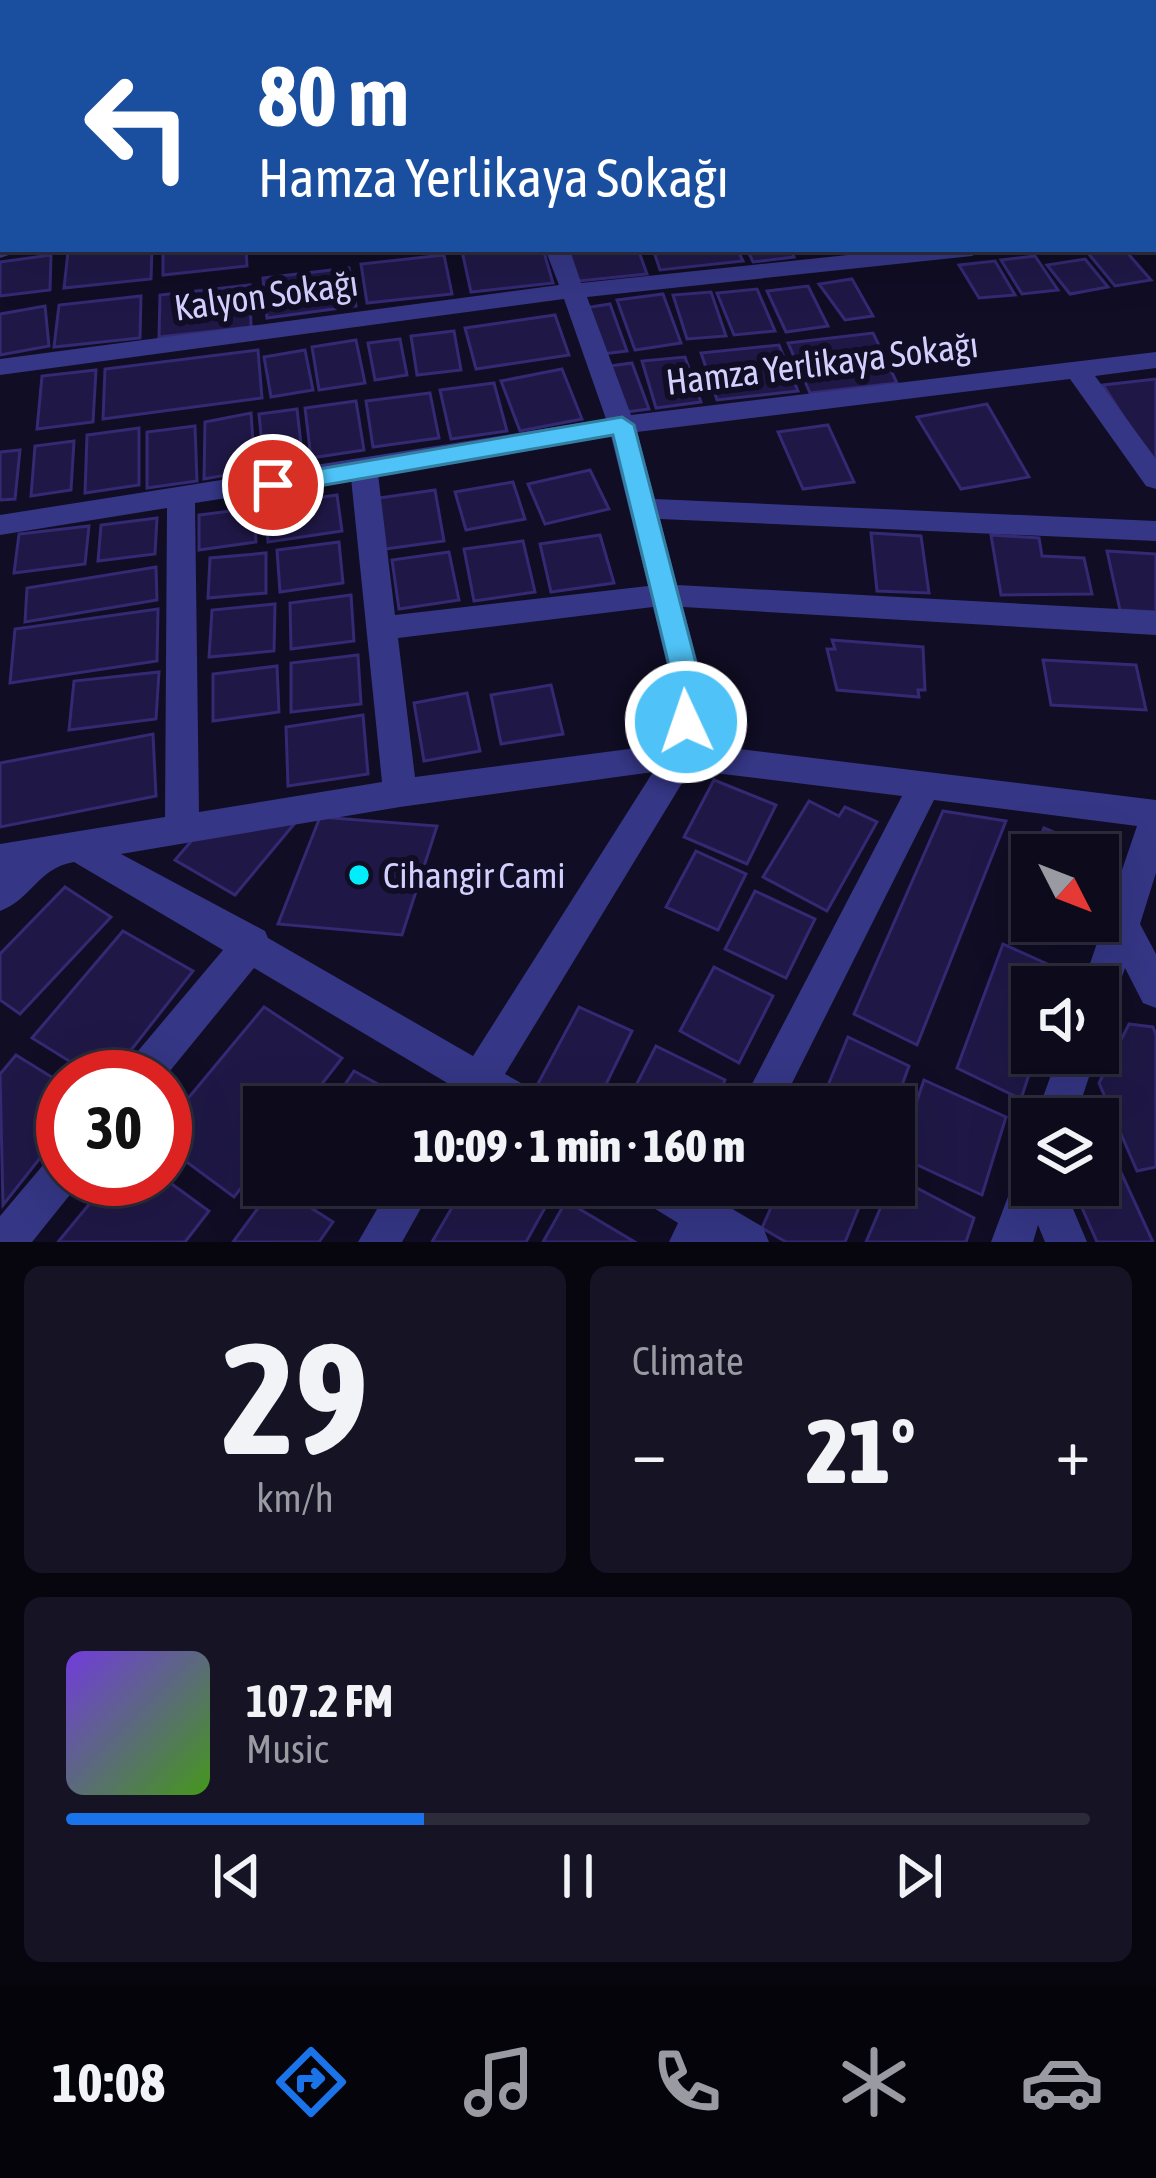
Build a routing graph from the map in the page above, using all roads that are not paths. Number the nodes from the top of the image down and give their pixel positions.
1 (558, 252) edge
2 (943, 252) edge
3 (572, 291) junction
4 (1156, 360) edge
5 (0, 367) edge
6 (1076, 367) junction
7 (622, 425) junction
8 (364, 471) junction
9 (1156, 479) edge
10 (182, 500) junction
11 (640, 508) junction
12 (0, 525) edge
13 (1156, 532) edge
14 (664, 595) junction
15 (1156, 623) edge
16 (378, 629) junction
17 (682, 754) junction
18 (925, 785) junction
19 (400, 793) junction
20 (1156, 817) edge
21 (182, 828) junction
22 (81, 848) junction
23 (44, 852) junction
24 (0, 859) edge
25 (0, 895) edge
26 (1122, 926) junction
27 (252, 943) junction
28 (1108, 966) edge
29 (1156, 991) edge
30 (164, 1050) edge
31 (461, 1086) edge
32 (475, 1086) edge
33 (770, 1086) edge
34 (36, 1205) edge
35 (401, 1206) edge
36 (1024, 1206) edge
37 (1051, 1206) edge
38 (704, 1214) edge
39 (5, 1242) edge
40 (379, 1242) edge
41 (748, 1242) edge
42 (1012, 1242) edge
43 (1066, 1242) edge

1 - 3 street
2 - 3 street, Kalyon Sokağı
3 - 5 street, Kalyon Sokağı
3 - 7 street
4 - 6 street, Hamza Yerlikaya Sokağı
6 - 7 street, Hamza Yerlikaya Sokağı
6 - 9 street
7 - 8 street, Hamza Yerlikaya Sokağı
7 - 11 street
8 - 10 street, Hamza Yerlikaya Sokağı
8 - 16 street
10 - 12 street, Hamza Yerlikaya Sokağı
10 - 21 street
11 - 13 street
11 - 14 street
14 - 15 street
14 - 16 street
14 - 17 street
16 - 19 street
17 - 18 street
17 - 19 street
17 - 32 street
18 - 20 street
18 - 33 street
19 - 21 street
20 - 26 street
21 - 22 street
22 - 23 street
22 - 27 street
23 - 24 street
23 - 25 street
26 - 28 street
26 - 29 street
27 - 30 street
27 - 31 street
34 - 39 street
35 - 40 street
36 - 42 street
37 - 43 street
38 - 41 street

